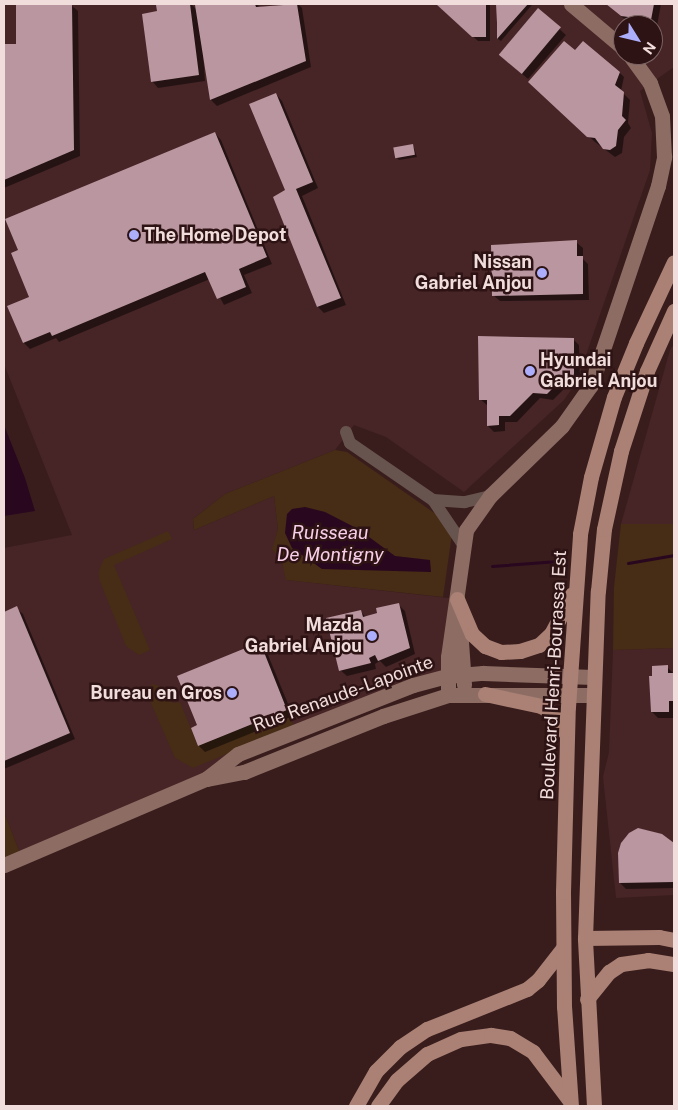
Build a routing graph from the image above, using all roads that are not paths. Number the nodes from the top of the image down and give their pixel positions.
1 (571, 4) edge
2 (613, 40) edge
3 (637, 65) edge
4 (674, 262) edge
5 (674, 311) edge
6 (346, 432) dead end
7 (490, 496) junction
8 (433, 500) junction
9 (462, 543) junction
10 (575, 586) junction
11 (457, 598) junction
12 (464, 674) junction
13 (448, 676) junction
14 (570, 677) junction
15 (593, 678) junction
16 (464, 694) junction
17 (485, 694) junction
18 (569, 694) junction
19 (448, 695) junction
20 (592, 695) junction
21 (567, 735) junction
22 (206, 779) junction
23 (4, 865) edge
24 (585, 938) junction
25 (674, 940) edge
26 (562, 949) junction
27 (674, 964) edge
28 (587, 999) junction
29 (570, 1104) edge
30 (356, 1106) edge
31 (378, 1106) edge
32 (594, 1106) edge

1 - 2 street
3 - 7 street
4 - 10 main road, Boulevard Henri-Bourassa Est
5 - 15 main road
6 - 8 street
7 - 8 street
7 - 9 street
8 - 9 street
9 - 11 street
10 - 11 main road
10 - 14 main road, Boulevard Henri-Bourassa Est
11 - 12 street
11 - 13 street
12 - 13 street, Rue Renaude-Lapointe
12 - 14 street, Rue Renaude-Lapointe
12 - 16 street
13 - 19 street
13 - 22 street, Rue Renaude-Lapointe
14 - 15 street, Rue Renaude-Lapointe
14 - 18 main road, Boulevard Henri-Bourassa Est
15 - 20 main road
16 - 17 street, Rue Renaude-Lapointe
16 - 19 street, Rue Renaude-Lapointe
17 - 18 street, Rue Renaude-Lapointe
17 - 21 main road
18 - 20 street, Rue Renaude-Lapointe
18 - 21 main road, Boulevard Henri-Bourassa Est
19 - 22 street, Rue Renaude-Lapointe
20 - 24 main road
21 - 26 main road, Boulevard Henri-Bourassa Est
22 - 23 street, Rue Renaude-Lapointe
24 - 25 main road
24 - 28 main road
26 - 29 main road, Boulevard Henri-Bourassa Est
26 - 30 main road
27 - 28 main road
28 - 32 main road
29 - 31 main road

